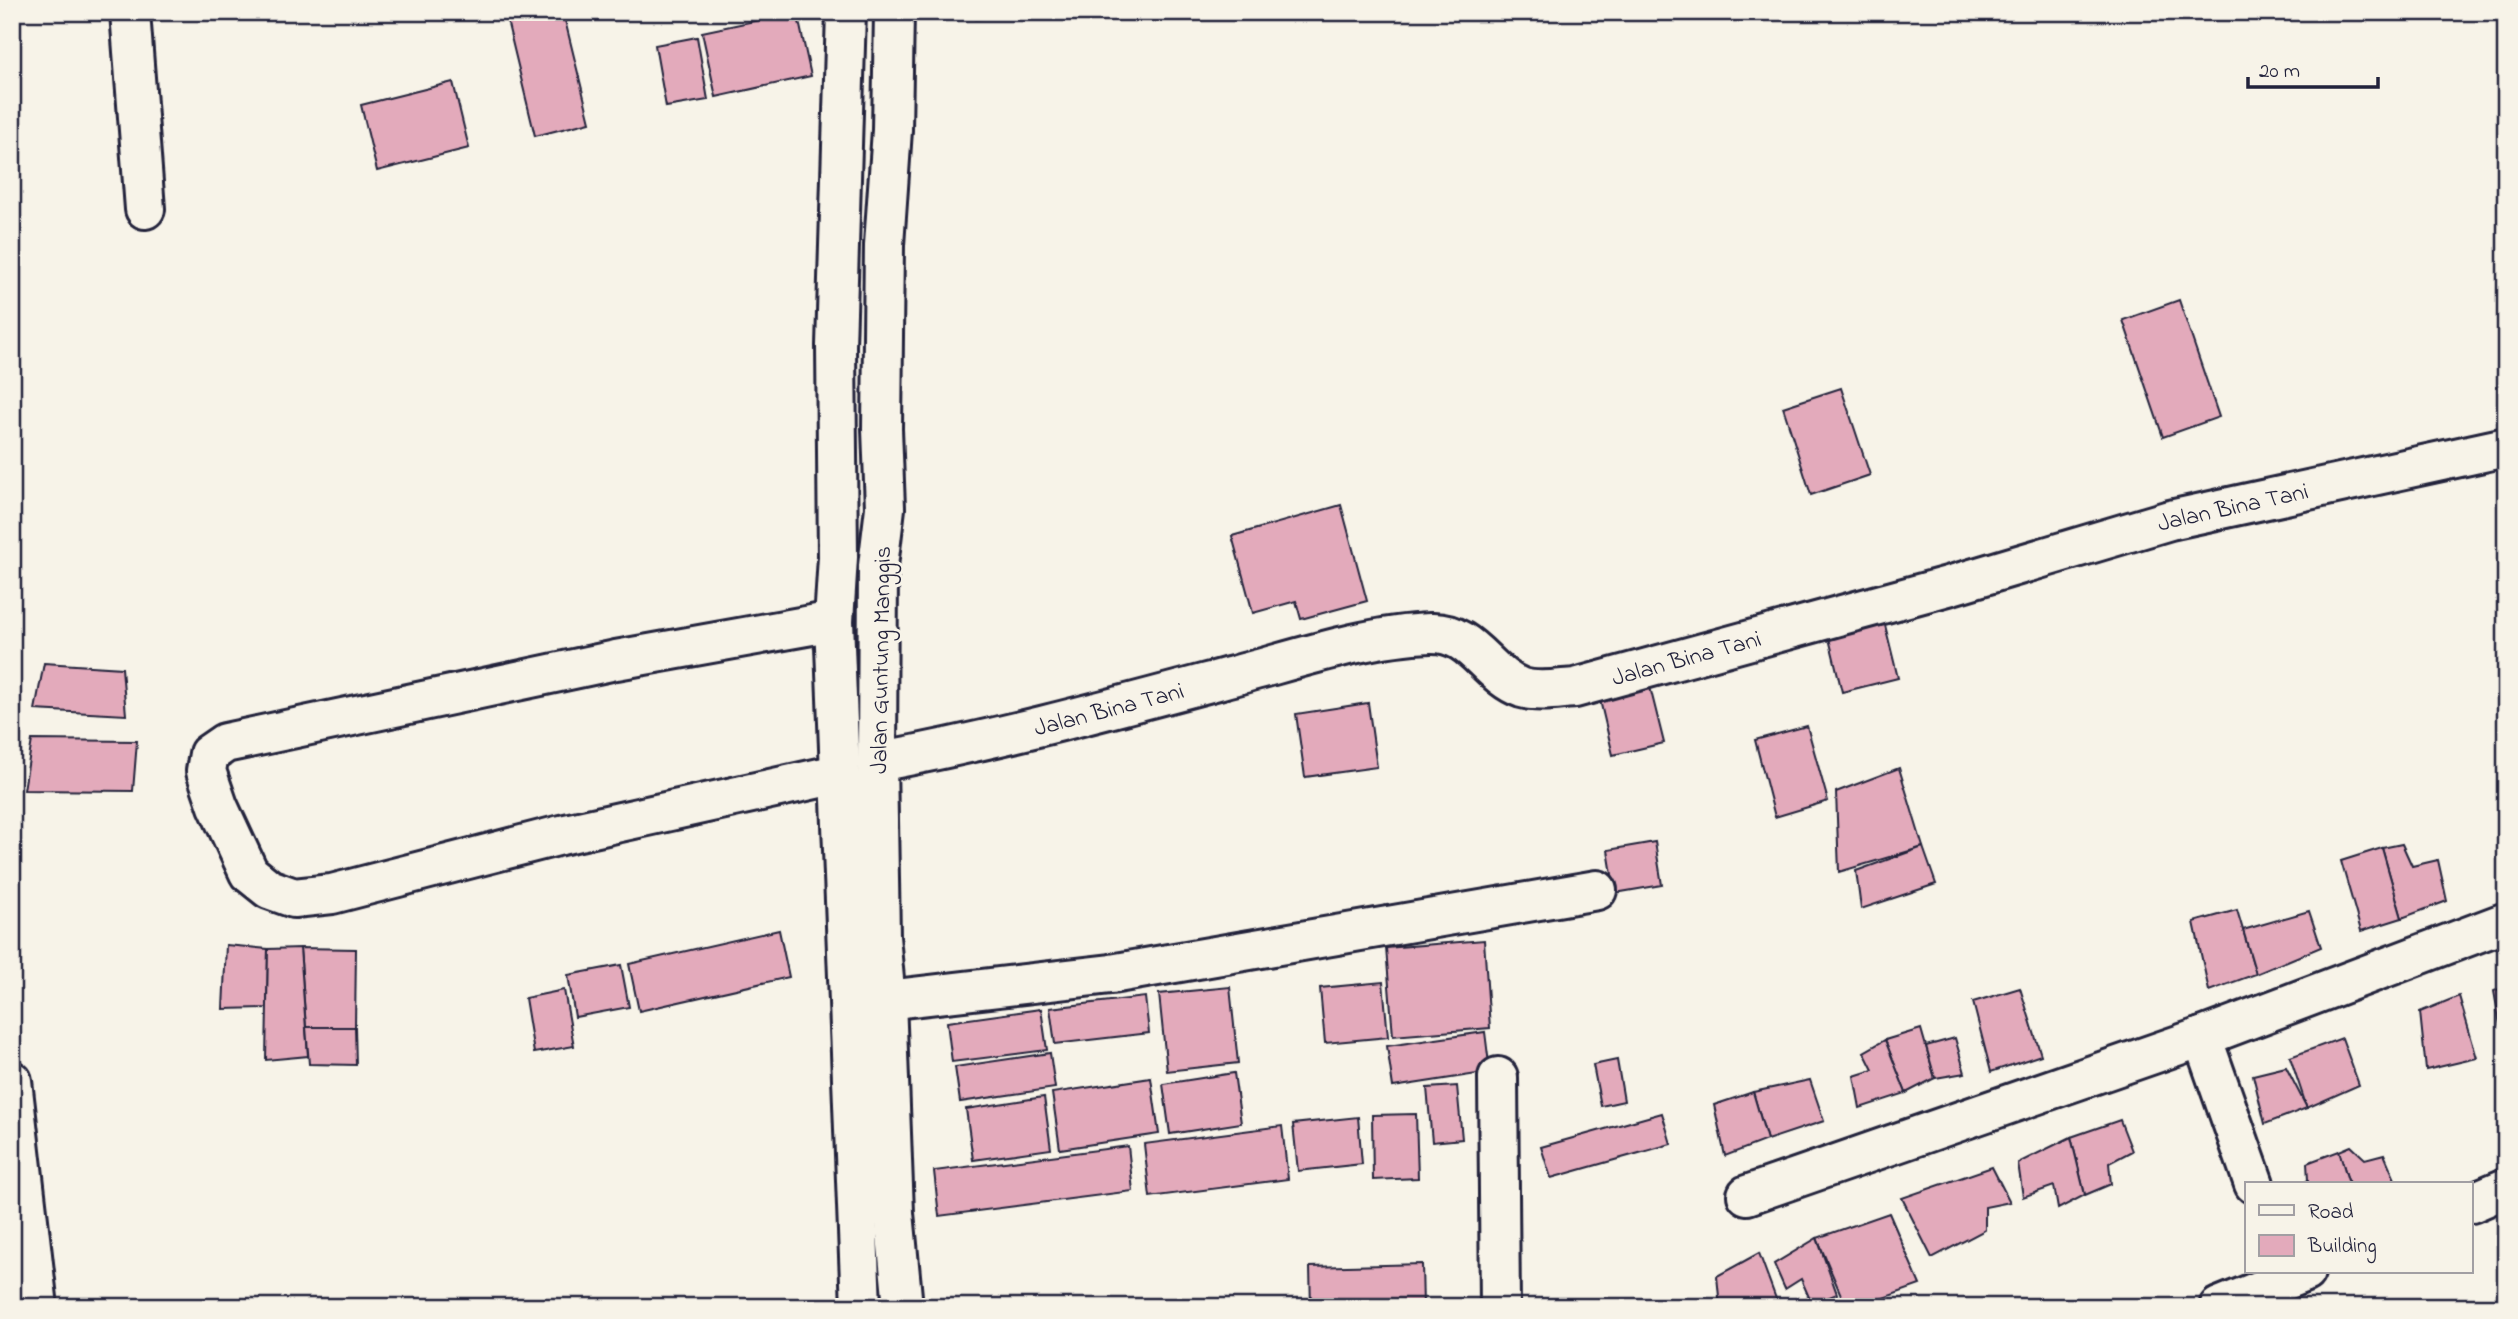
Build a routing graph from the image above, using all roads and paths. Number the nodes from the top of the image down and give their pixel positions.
1 (130, 12) edge
2 (846, 12) edge
3 (894, 12) edge
4 (145, 209) dead end
5 (2506, 447) edge
6 (834, 621) junction
7 (877, 762) junction
8 (838, 774) junction
9 (1597, 890) dead end
10 (2506, 922) edge
11 (886, 1000) junction
12 (2202, 1037) junction
13 (1498, 1077) dead end
14 (12, 1081) edge
15 (2254, 1182) edge
16 (2506, 1188) edge
17 (1747, 1195) dead end
18 (2472, 1203) edge
19 (2293, 1274) edge
20 (37, 1307) edge
21 (861, 1307) edge
22 (903, 1307) edge
23 (1500, 1307) edge
24 (2219, 1307) edge

1 - 4 street
2 - 6 street, Jalan Guntung Manggis
3 - 7 street, Jalan Guntung Manggis
5 - 7 street, Jalan Bina Tani
6 - 8 street, Jalan Guntung Manggis
6 - 8 street
7 - 11 street, Jalan Guntung Manggis
8 - 21 street, Jalan Guntung Manggis
9 - 11 street
10 - 12 street
11 - 22 street, Jalan Guntung Manggis
12 - 15 street
12 - 17 street
13 - 23 street
14 - 20 street
16 - 18 street
19 - 24 street

